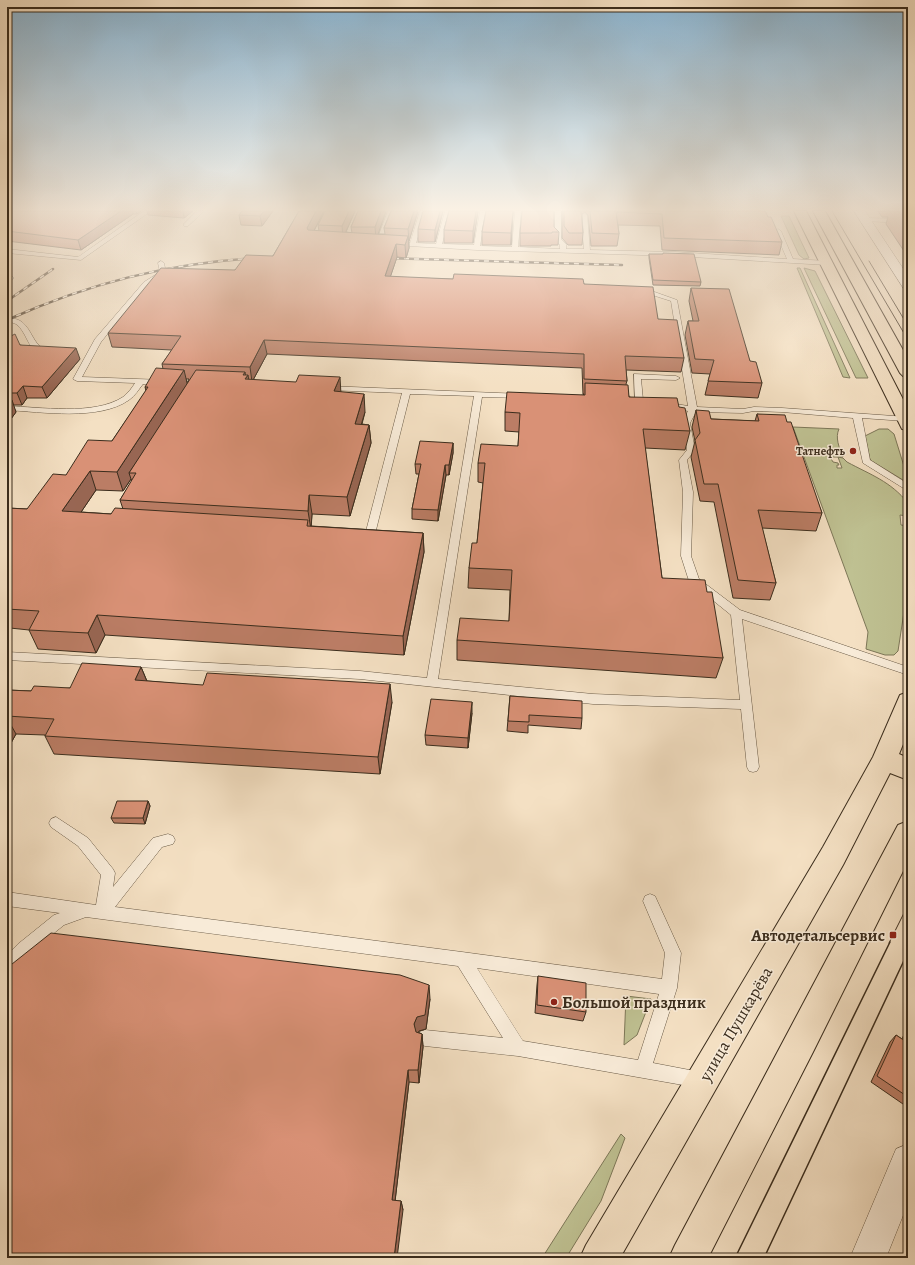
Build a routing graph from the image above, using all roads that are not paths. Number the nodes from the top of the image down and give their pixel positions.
1 (164, 270) edge
2 (829, 270) edge
3 (851, 270) edge
4 (898, 270) edge
5 (908, 286) edge
6 (631, 290) edge
7 (7, 319) edge
8 (55, 354) edge
9 (908, 373) edge
10 (676, 378) dead end
11 (141, 381) junction
12 (173, 382) edge
13 (321, 388) edge
14 (407, 391) junction
15 (478, 394) junction
16 (532, 396) edge
17 (7, 408) edge
18 (693, 409) junction
19 (857, 416) junction
20 (907, 421) edge
21 (908, 488) edge
22 (353, 538) edge
23 (736, 613) junction
24 (7, 656) edge
25 (908, 671) edge
26 (432, 682) junction
27 (908, 701) edge
28 (746, 705) junction
29 (896, 764) edge
30 (753, 767) dead end
31 (56, 823) dead end
32 (908, 833) edge
33 (168, 840) dead end
34 (7, 898) edge
35 (650, 901) dead end
36 (86, 910) junction
37 (102, 912) junction
38 (462, 959) junction
39 (7, 966) edge
40 (669, 988) junction
41 (425, 1038) dead end
42 (518, 1048) junction
43 (643, 1069) junction
44 (703, 1081) junction
45 (908, 1161) edge
46 (599, 1258) edge
47 (688, 1258) edge
48 (868, 1258) edge

1 - 11 lane
2 - 20 main road
3 - 9 main road
4 - 5 street
6 - 18 lane
7 - 8 lane
10 - 18 lane
11 - 12 lane
11 - 17 lane
13 - 14 lane
14 - 15 lane
14 - 22 lane
15 - 16 lane
15 - 26 lane
18 - 19 lane
18 - 23 lane
19 - 20 lane
19 - 21 lane
23 - 25 lane
23 - 28 lane
24 - 26 lane
26 - 28 lane
27 - 29 main road, улица Пушкарёва
28 - 30 lane
29 - 44 main road, улица Пушкарёва
31 - 37 lane
32 - 47 main road
33 - 37 lane
34 - 36 lane
35 - 40 lane
36 - 37 lane
36 - 39 lane
37 - 38 lane
38 - 40 lane
38 - 42 lane
40 - 43 lane
41 - 42 lane
42 - 43 lane
43 - 44 lane
44 - 46 main road, улица Пушкарёва
45 - 48 street

